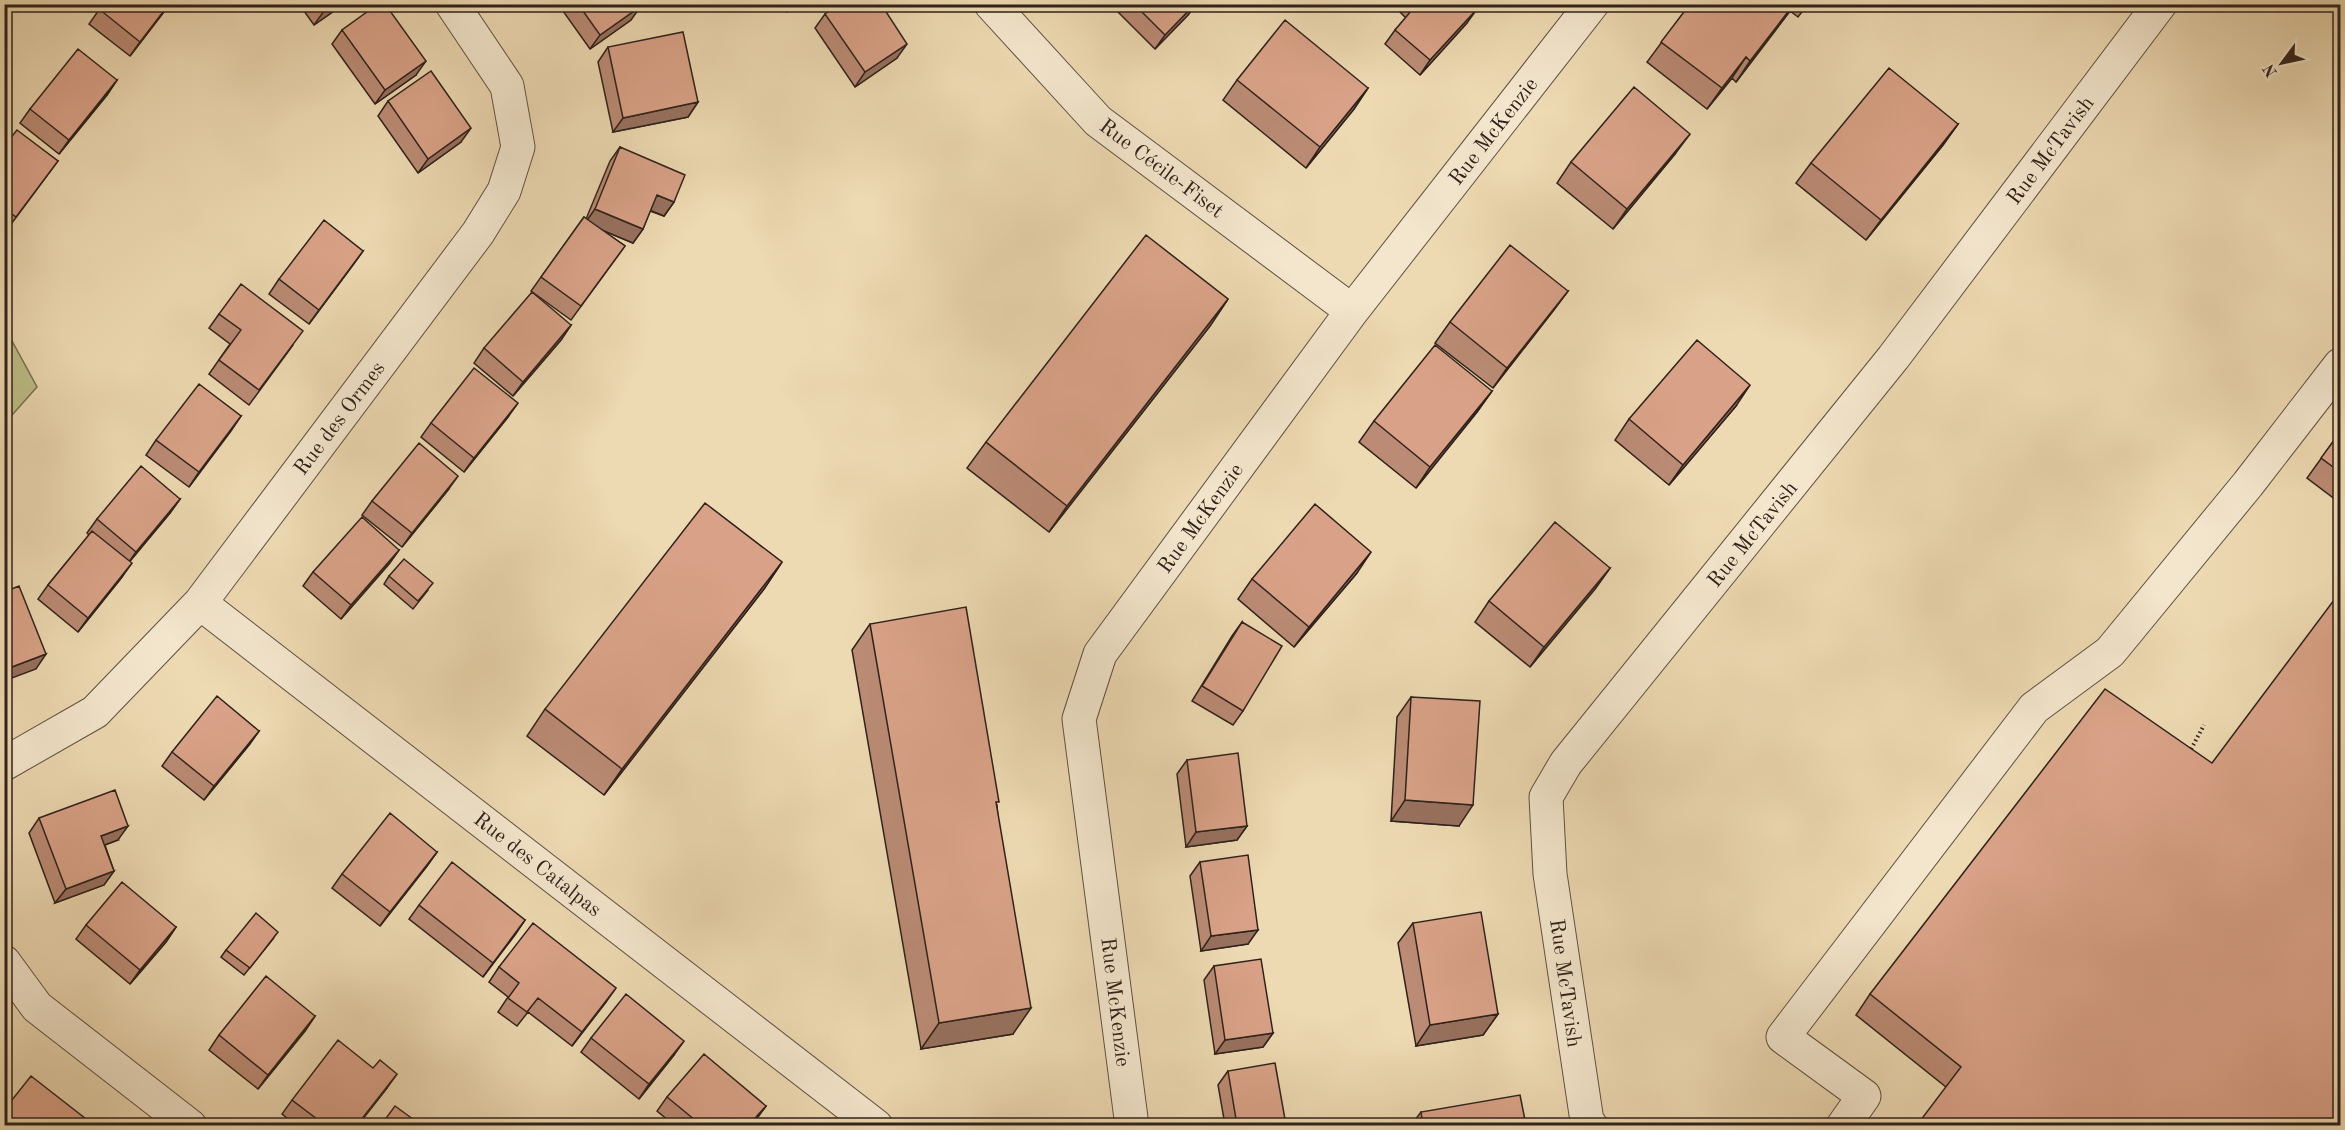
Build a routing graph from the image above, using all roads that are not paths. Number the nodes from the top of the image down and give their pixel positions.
1 (452, 4) edge
2 (1592, 4) edge
3 (2160, 4) edge
4 (998, 8) edge
5 (1352, 311) junction
6 (2340, 365) edge
7 (200, 603) junction
8 (4, 764) edge
9 (4, 962) edge
10 (190, 1125) edge
11 (876, 1125) edge
12 (1132, 1125) edge
13 (1591, 1125) edge
14 (1843, 1125) edge

1 - 7 street, Rue des Ormes
2 - 5 street, Rue McKenzie
3 - 13 street, Rue McTavish
4 - 5 street, Rue Cécile-Fiset
5 - 12 street, Rue McKenzie
6 - 14 street
7 - 8 street, Rue des Ormes
7 - 11 street, Rue des Catalpas
9 - 10 street

